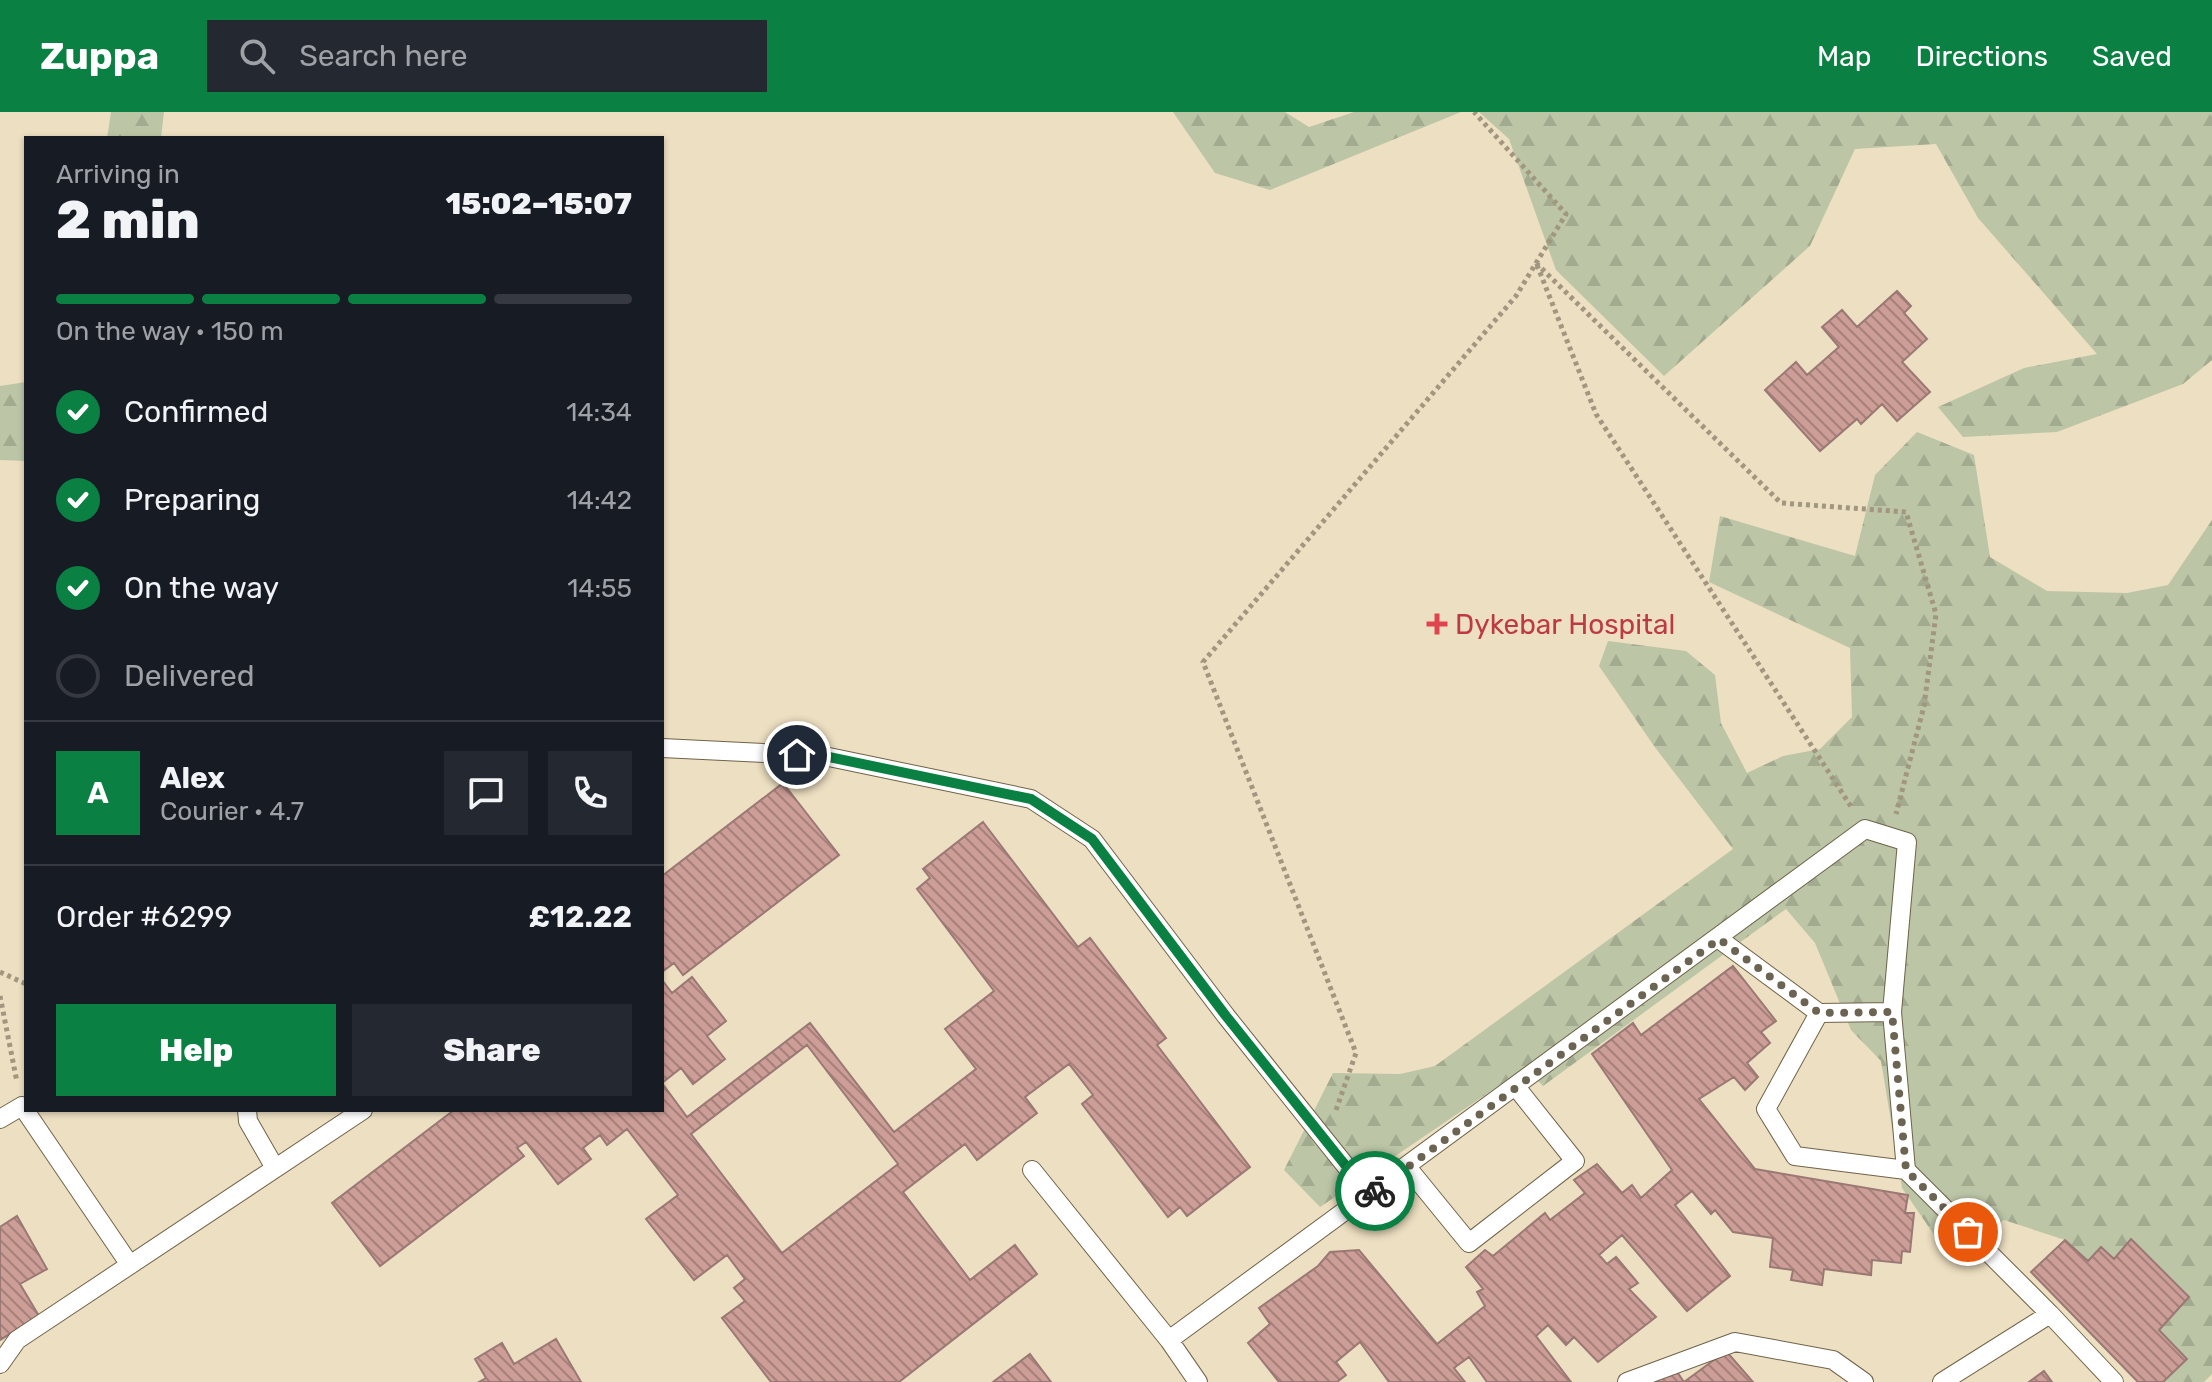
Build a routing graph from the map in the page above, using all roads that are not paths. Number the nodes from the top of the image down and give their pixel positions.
1 (664, 748) edge
2 (1719, 939) junction
3 (1892, 1012) junction
4 (1819, 1013) junction
5 (1516, 1087) junction
6 (24, 1109) edge
7 (26, 1112) edge
8 (247, 1112) edge
9 (360, 1112) edge
10 (0, 1119) edge
11 (1407, 1167) junction
12 (275, 1168) junction
13 (1032, 1170) dead end
14 (1906, 1170) junction
15 (1369, 1195) junction
16 (130, 1265) junction
17 (2050, 1314) junction
18 (1169, 1340) junction
19 (0, 1364) edge
20 (1198, 1382) edge
21 (1627, 1382) edge
22 (1864, 1382) edge
23 (1942, 1382) edge
24 (2114, 1382) edge

1 - 15 lane
2 - 3 lane
2 - 4 lane
2 - 5 lane
3 - 4 lane
3 - 14 lane
4 - 14 lane
5 - 11 lane
5 - 11 lane
6 - 10 lane
7 - 16 lane
8 - 12 lane
9 - 12 lane
11 - 15 lane
12 - 16 lane
13 - 18 lane
14 - 17 lane
15 - 18 lane
16 - 19 lane
17 - 23 lane
17 - 24 lane
18 - 20 lane
21 - 22 lane

